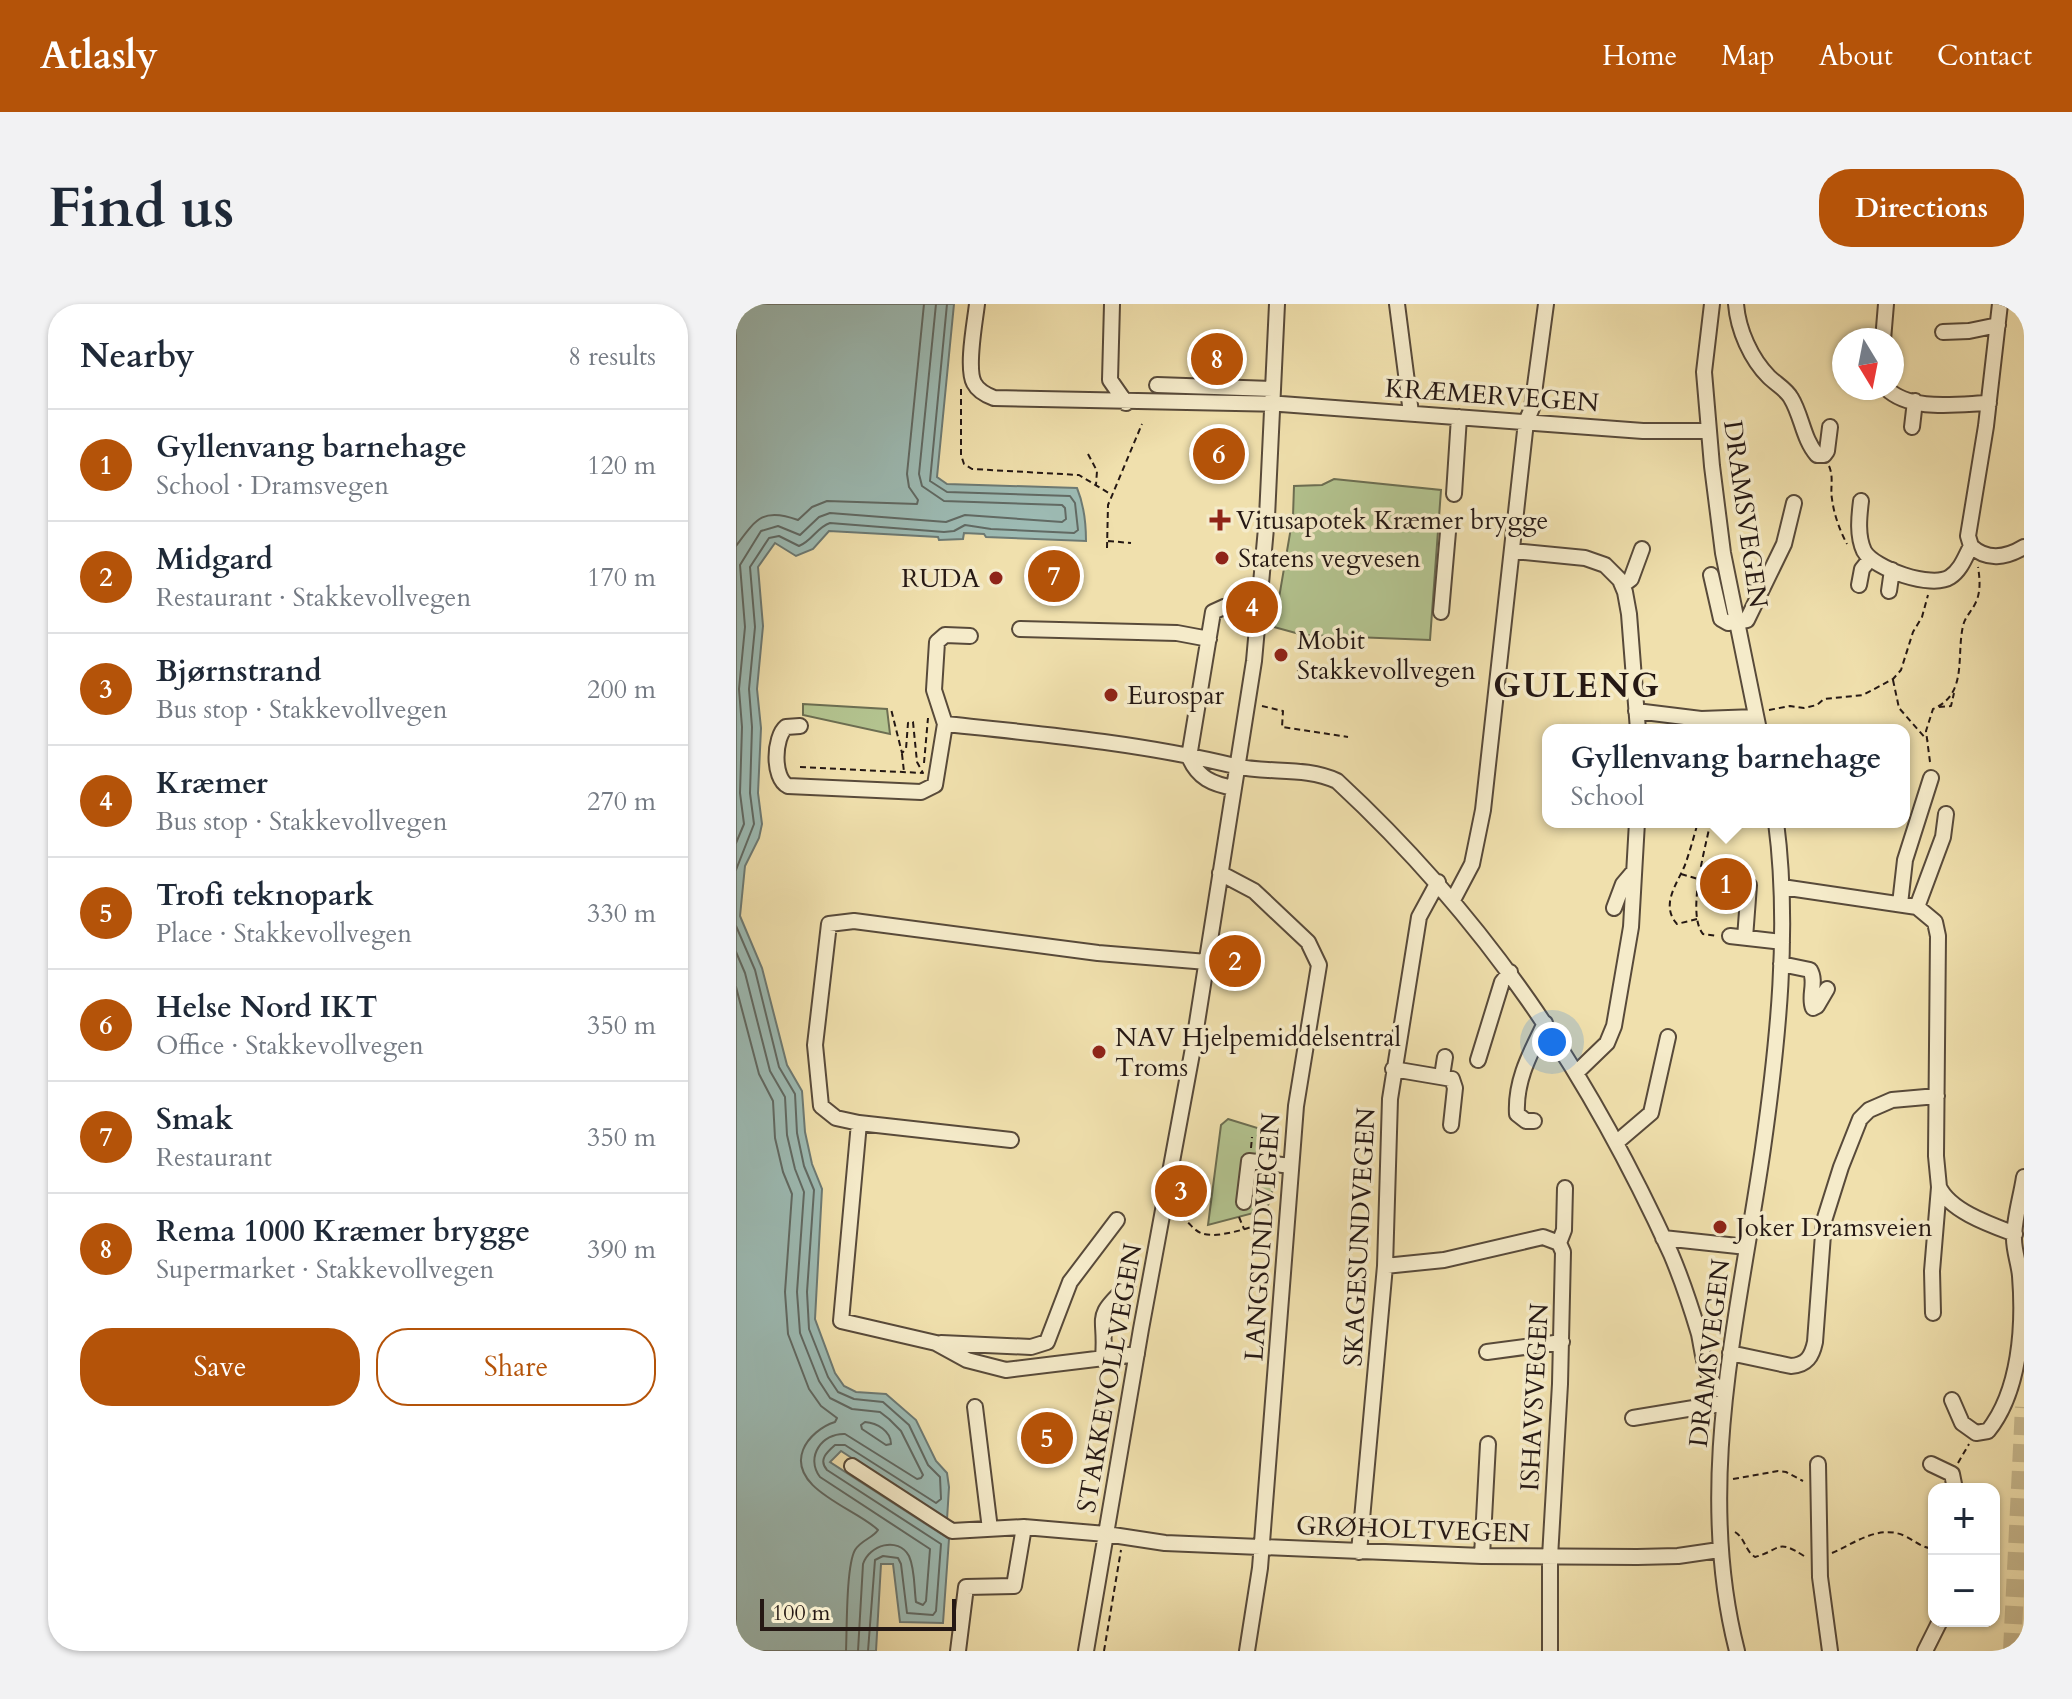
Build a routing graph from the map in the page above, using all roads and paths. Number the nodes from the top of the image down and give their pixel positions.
1 (977, 304) edge
2 (1112, 304) edge
3 (1277, 304) edge
4 (1397, 304) edge
5 (1546, 304) edge
6 (1712, 304) edge
7 (1736, 304) edge
8 (1886, 304) edge
9 (2000, 304) edge
10 (1998, 325) junction
11 (1884, 328) edge
12 (1943, 332) dead end
13 (962, 382) dead end
14 (1157, 385) dead end
15 (1272, 397) junction
16 (1904, 398) edge
17 (1915, 401) junction
18 (1126, 403) junction
19 (1989, 403) junction
20 (1411, 413) junction
21 (1459, 417) junction
22 (1526, 422) junction
23 (1142, 424) dead end
24 (1830, 427) dead end
25 (1912, 427) dead end
26 (1708, 431) junction
27 (1088, 454) dead end
28 (1822, 456) junction
29 (1096, 487) junction
30 (1454, 494) dead end
31 (1112, 495) junction
32 (1861, 501) dead end
33 (1794, 503) dead end
34 (1448, 532) dead end
35 (1107, 541) junction
36 (1131, 543) dead end
37 (2024, 547) edge
38 (1107, 548) dead end
39 (1973, 548) junction
40 (1642, 549) dead end
41 (1513, 551) junction
42 (1868, 557) junction
43 (1892, 570) junction
44 (1711, 575) dead end
45 (1938, 582) junction
46 (1623, 585) junction
47 (1859, 585) dead end
48 (1889, 591) dead end
49 (1261, 602) junction
50 (1441, 612) dead end
51 (1737, 622) junction
52 (1020, 629) dead end
53 (970, 636) dead end
54 (1209, 639) junction
55 (1297, 670) dead end
56 (1354, 678) dead end
57 (1893, 679) junction
58 (1954, 691) junction
59 (1262, 706) dead end
60 (1939, 707) junction
61 (891, 709) dead end
62 (1636, 711) junction
63 (942, 716) junction
64 (1760, 720) edge
65 (1637, 724) edge
66 (800, 726) dead end
67 (1348, 737) dead end
68 (1927, 740) junction
69 (902, 753) junction
70 (1189, 757) junction
71 (800, 767) dead end
72 (1238, 767) junction
73 (904, 772) junction
74 (923, 773) junction
75 (1931, 778) joint
76 (1234, 788) junction
77 (921, 792) junction
78 (1946, 814) dead end
79 (1637, 828) edge
80 (1696, 828) edge
81 (1709, 828) edge
82 (1777, 828) edge
83 (1634, 871) junction
84 (1220, 873) junction
85 (1680, 874) junction
86 (1698, 879) junction
87 (1438, 882) junction
88 (1749, 885) dead end
89 (1782, 887) junction
90 (1453, 900) junction
91 (1900, 904) junction
92 (1917, 907) junction
93 (1614, 908) dead end
94 (1698, 918) junction
95 (1737, 937) junction
96 (1782, 942) junction
97 (1207, 962) junction
98 (1781, 964) junction
99 (1510, 972) junction
100 (1827, 989) dead end
101 (1545, 1023) junction
102 (1668, 1037) dead end
103 (1445, 1057) dead end
104 (1478, 1060) dead end
105 (1393, 1069) junction
106 (1577, 1072) junction
107 (1442, 1076) junction
108 (1937, 1096) junction
109 (1534, 1121) dead end
110 (859, 1123) junction
111 (1451, 1125) dead end
112 (1011, 1140) dead end
113 (1617, 1142) junction
114 (1291, 1166) junction
115 (2024, 1177) edge
116 (1939, 1187) junction
117 (1565, 1188) dead end
118 (1244, 1202) dead end
119 (1287, 1216) junction
120 (1180, 1217) dead end
121 (1117, 1220) dead end
122 (2015, 1234) junction
123 (1663, 1238) junction
124 (1559, 1243) junction
125 (1747, 1247) junction
126 (1385, 1266) junction
127 (1128, 1286) dead end
128 (1933, 1313) dead end
129 (1562, 1342) junction
130 (936, 1343) junction
131 (1487, 1352) dead end
132 (1730, 1353) junction
133 (1137, 1354) junction
134 (1103, 1357) junction
135 (1724, 1398) junction
136 (1952, 1400) dead end
137 (975, 1407) dead end
138 (1633, 1418) dead end
139 (1976, 1433) junction
140 (1488, 1444) dead end
141 (1818, 1464) dead end
142 (1931, 1464) dead end
143 (852, 1466) dead end
144 (1953, 1482) edge
145 (1719, 1486) junction
146 (1818, 1489) junction
147 (1024, 1527) junction
148 (990, 1529) junction
149 (1106, 1534) junction
150 (1121, 1547) dead end
151 (1260, 1548) junction
152 (1719, 1550) junction
153 (1359, 1552) junction
154 (1482, 1556) junction
155 (1550, 1557) junction
156 (1937, 1627) edge
157 (1731, 1648) edge
158 (958, 1651) edge
159 (1086, 1651) edge
160 (1104, 1651) edge
161 (1247, 1651) edge
162 (1550, 1651) edge
163 (1830, 1651) edge
164 (1925, 1651) edge

1 - 18 street
2 - 18 street
3 - 15 street, STAKKEVOLLVEGEN
4 - 20 street
5 - 22 street
6 - 26 street, DRAMSVEGEN
7 - 28 street
8 - 11 street
9 - 10 street
10 - 12 street
10 - 19 street
13 - 29 path
14 - 15 street
15 - 18 street
15 - 20 street, KRÆMERVEGEN
15 - 49 street, STAKKEVOLLVEGEN
16 - 17 street
17 - 19 street
17 - 25 street
19 - 39 street
20 - 21 street, KRÆMERVEGEN
21 - 22 street, KRÆMERVEGEN
21 - 30 street
22 - 26 street, KRÆMERVEGEN
22 - 41 street
23 - 31 path
24 - 28 street
26 - 51 street, DRAMSVEGEN
27 - 29 path
28 - 42 path
29 - 31 path
31 - 35 path
32 - 42 street
33 - 51 street
34 - 50 street
35 - 36 path
35 - 38 path
37 - 39 street
39 - 45 street
39 - 58 path
40 - 46 street
41 - 46 street
41 - 90 street
42 - 43 street
42 - 47 street
43 - 45 street
43 - 48 street
44 - 51 street
45 - 57 path
46 - 62 street
49 - 54 street
49 - 72 street, STAKKEVOLLVEGEN
51 - 64 street, DRAMSVEGEN
52 - 54 street
53 - 63 street
54 - 70 street
55 - 56 path
57 - 64 path
57 - 68 path
58 - 60 path
58 - 60 path
59 - 67 path
60 - 68 path
61 - 69 path
62 - 64 street
62 - 65 street
63 - 70 street
63 - 74 path
63 - 77 street
66 - 77 street
68 - 75 path
69 - 73 path
69 - 74 path
70 - 72 street
70 - 76 street
71 - 73 path
72 - 76 street, STAKKEVOLLVEGEN
72 - 87 street
73 - 74 path
74 - 77 path
75 - 91 street
76 - 84 street, STAKKEVOLLVEGEN
78 - 92 street
79 - 83 street
80 - 85 path
81 - 86 path
82 - 89 street, DRAMSVEGEN
83 - 93 street
83 - 106 street
84 - 97 street, STAKKEVOLLVEGEN
84 - 114 street, LANGSUNDVEGEN
85 - 86 path
85 - 94 path
86 - 94 path
87 - 90 street
87 - 105 street, SKAGESUNDVEGEN
88 - 95 street
89 - 91 street
89 - 96 street, DRAMSVEGEN
90 - 99 street
91 - 92 street
92 - 108 street
94 - 95 path
95 - 96 street
96 - 98 street, DRAMSVEGEN
97 - 110 street
97 - 133 street, STAKKEVOLLVEGEN
98 - 100 street
98 - 125 street, DRAMSVEGEN
99 - 101 street
99 - 104 street
101 - 106 street
101 - 109 street
102 - 113 street
103 - 107 street
105 - 107 street
105 - 126 street, SKAGESUNDVEGEN
106 - 113 street
107 - 111 street
108 - 116 street
108 - 132 street
110 - 112 street
110 - 130 street
113 - 123 street
114 - 118 street
114 - 119 street, LANGSUNDVEGEN
115 - 122 street
116 - 122 street
116 - 128 street
117 - 124 street, ISHAVSVEGEN
119 - 120 path
119 - 151 street, LANGSUNDVEGEN
121 - 130 street
122 - 139 street
123 - 125 street
123 - 135 street
124 - 126 street
124 - 129 street, ISHAVSVEGEN
125 - 132 street, DRAMSVEGEN
126 - 153 street, SKAGESUNDVEGEN
127 - 134 street
129 - 131 street
129 - 155 street, ISHAVSVEGEN
130 - 134 street
132 - 135 street, DRAMSVEGEN
133 - 134 street
133 - 149 street, STAKKEVOLLVEGEN
135 - 138 street
135 - 145 street, DRAMSVEGEN
136 - 139 street
137 - 148 street
139 - 144 path
140 - 154 street
141 - 146 street
142 - 144 street
143 - 148 street, GRØHOLTVEGEN
145 - 146 path
145 - 152 street, DRAMSVEGEN
146 - 163 street
147 - 148 street, GRØHOLTVEGEN
147 - 149 street, GRØHOLTVEGEN
147 - 158 street
149 - 151 street, GRØHOLTVEGEN
149 - 159 street, STAKKEVOLLVEGEN
150 - 160 path
151 - 153 street, GRØHOLTVEGEN
151 - 161 street, LANGSUNDVEGEN
152 - 155 street, GRØHOLTVEGEN
152 - 157 street, DRAMSVEGEN
153 - 154 street, GRØHOLTVEGEN
154 - 155 street, GRØHOLTVEGEN
155 - 162 street, ISHAVSVEGEN
156 - 164 street

